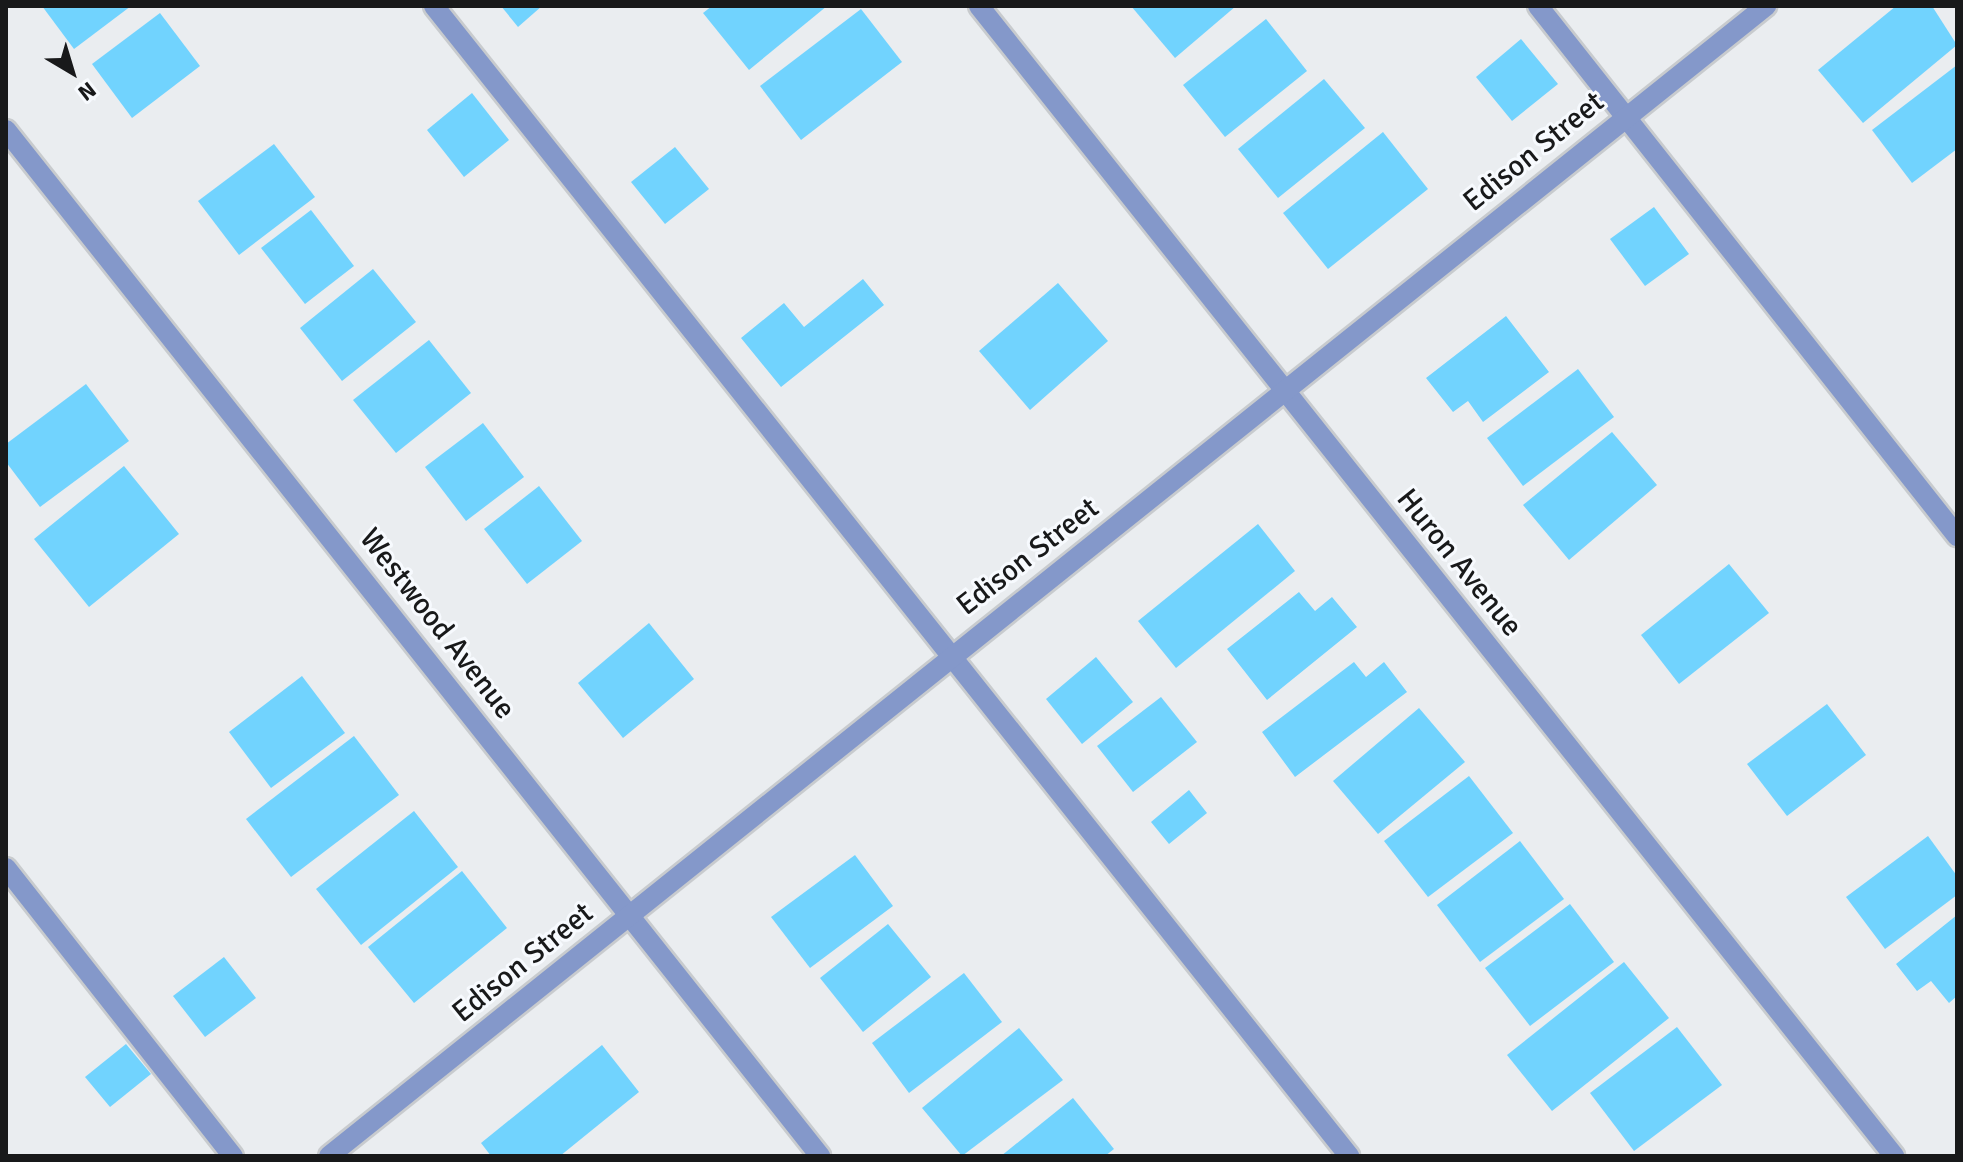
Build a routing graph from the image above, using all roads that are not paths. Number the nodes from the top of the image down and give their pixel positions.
1 (434, 6) edge
2 (979, 6) edge
3 (1538, 6) edge
4 (1766, 6) edge
5 (1626, 116) junction
6 (6, 130) edge
7 (1284, 392) junction
8 (1957, 536) edge
9 (950, 657) junction
10 (6, 868) edge
11 (630, 915) junction
12 (233, 1156) edge
13 (329, 1156) edge
14 (820, 1156) edge
15 (1349, 1156) edge
16 (1894, 1156) edge

1 - 9 street
2 - 7 street, Huron Avenue
3 - 5 street
4 - 5 street, Edison Street
5 - 7 street, Edison Street
5 - 8 street
6 - 11 street, Westwood Avenue
7 - 9 street, Edison Street
7 - 16 street, Huron Avenue
9 - 11 street, Edison Street
9 - 15 street
10 - 12 street
11 - 13 street, Edison Street
11 - 14 street, Westwood Avenue

